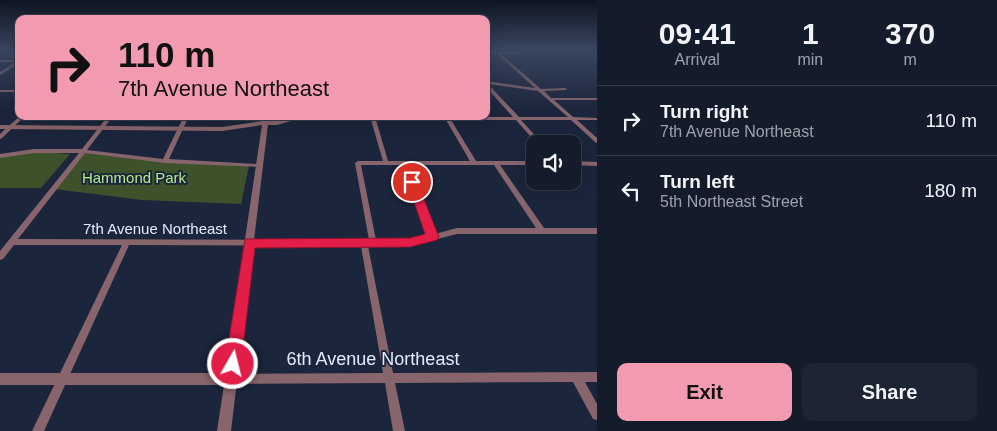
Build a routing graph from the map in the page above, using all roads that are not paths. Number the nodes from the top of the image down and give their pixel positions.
1 (516, 69) edge
2 (490, 85) edge
3 (490, 88) edge
4 (564, 89) dead end
5 (540, 90) junction
6 (0, 91) edge
7 (15, 91) edge
8 (550, 99) junction
9 (597, 99) edge
10 (490, 119) edge
11 (517, 119) junction
12 (573, 119) junction
13 (597, 119) edge
14 (19, 120) edge
15 (109, 120) edge
16 (185, 120) edge
17 (262, 120) edge
18 (265, 120) edge
19 (269, 120) edge
20 (287, 120) edge
21 (374, 120) edge
22 (448, 120) edge
23 (0, 127) edge
24 (11, 127) junction
25 (102, 128) junction
26 (181, 128) junction
27 (532, 135) edge
28 (0, 137) edge
29 (597, 141) edge
30 (84, 151) junction
31 (0, 156) edge
32 (165, 161) junction
33 (386, 163) junction
34 (406, 163) junction
35 (474, 163) junction
36 (496, 163) junction
37 (526, 163) edge
38 (581, 163) edge
39 (597, 164) edge
40 (258, 166) junction
41 (542, 231) junction
42 (597, 231) edge
43 (432, 237) junction
44 (12, 242) junction
45 (127, 242) junction
46 (249, 243) junction
47 (369, 243) junction
48 (0, 257) edge
49 (576, 376) junction
50 (597, 377) edge
51 (0, 379) edge
52 (62, 379) junction
53 (231, 379) junction
54 (390, 379) junction
55 (597, 415) edge
56 (38, 431) edge
57 (224, 431) edge
58 (399, 431) edge

1 - 5 street
2 - 5 street
3 - 11 street
4 - 5 street
5 - 8 street
6 - 7 street
8 - 9 street
8 - 12 street
10 - 11 street
11 - 12 street
11 - 27 street
12 - 13 street
12 - 29 street
14 - 24 street
15 - 25 street
16 - 26 street
17 - 26 street
18 - 40 street
19 - 20 street
21 - 33 street
22 - 35 street
23 - 24 street
24 - 25 street
24 - 28 street
25 - 26 street
25 - 30 street
26 - 32 street
30 - 31 street
30 - 32 street
30 - 44 street
32 - 40 street
33 - 34 street
33 - 47 street
34 - 35 street
34 - 43 street
35 - 36 street
36 - 37 street
36 - 41 street
38 - 39 street
40 - 46 street
41 - 42 street, 7th Avenue Northeast
41 - 43 street, 7th Avenue Northeast
43 - 47 street, 7th Avenue Northeast
44 - 45 street, 7th Avenue Northeast
44 - 48 street
45 - 46 street, 7th Avenue Northeast
45 - 52 street
46 - 47 street, 7th Avenue Northeast
46 - 53 street
47 - 54 street
49 - 50 street, 6th Avenue Northeast
49 - 54 street, 6th Avenue Northeast
49 - 55 street
51 - 52 street, 6th Avenue Northeast
52 - 53 street, 6th Avenue Northeast
52 - 56 street
53 - 54 street, 6th Avenue Northeast
53 - 57 street
54 - 58 street

